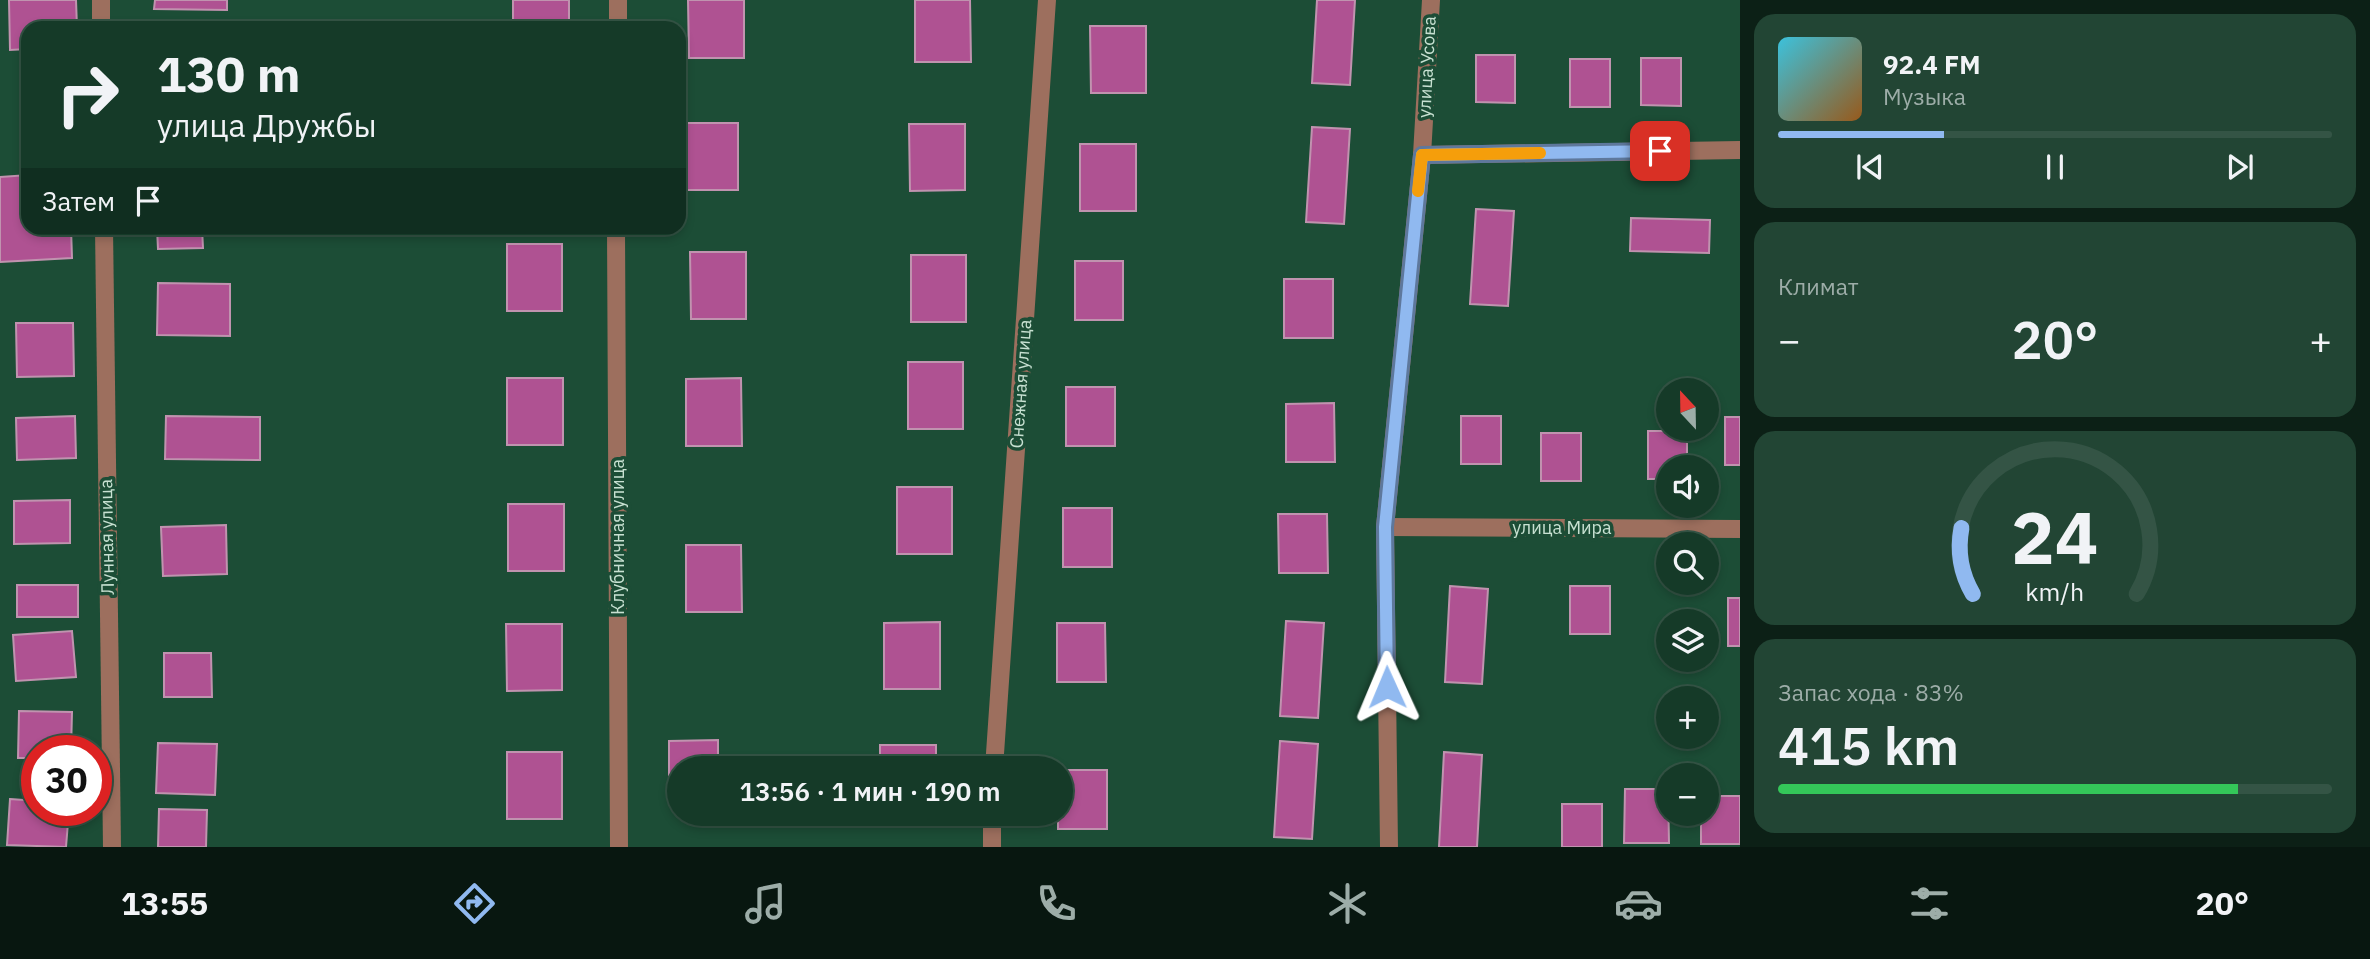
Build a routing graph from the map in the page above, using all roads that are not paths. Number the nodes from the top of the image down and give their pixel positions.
1 (101, 0) edge
2 (618, 0) edge
3 (1047, 0) edge
4 (1431, 0) edge
5 (101, 21) edge
6 (618, 21) edge
7 (1740, 150) edge
8 (1422, 155) junction
9 (104, 235) edge
10 (616, 235) edge
11 (1385, 527) junction
12 (1740, 529) edge
13 (996, 756) edge
14 (992, 826) edge
15 (112, 847) edge
16 (619, 847) edge
17 (992, 847) edge
18 (1389, 847) edge

1 - 5 street
2 - 6 street
3 - 13 street, Снежная улица
4 - 8 street, улица Усова
7 - 8 street
8 - 11 street, улица Усова
9 - 15 street, Лунная улица
10 - 16 street, Клубничная улица
11 - 12 street, улица Мира
11 - 18 street, улица Усова
14 - 17 street

